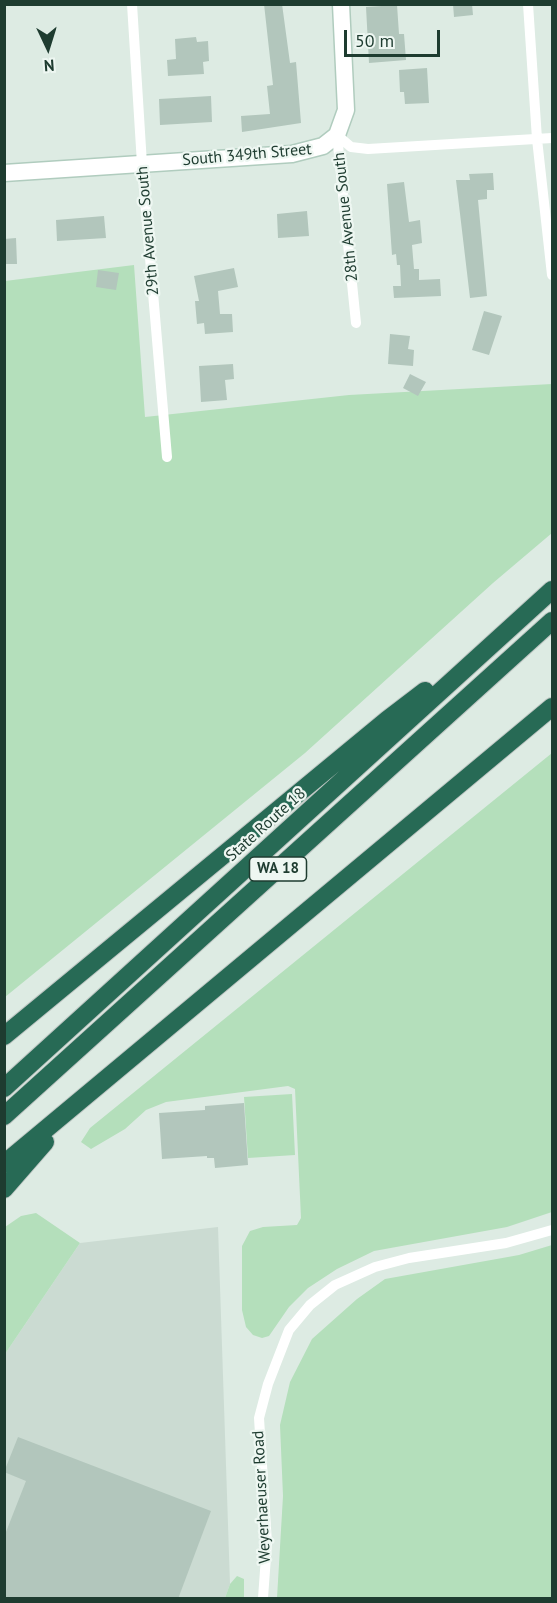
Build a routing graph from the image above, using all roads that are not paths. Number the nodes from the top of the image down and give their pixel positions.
1 (132, 4) edge
2 (341, 4) edge
3 (528, 4) edge
4 (337, 135) junction
5 (552, 138) edge
6 (537, 139) junction
7 (142, 164) junction
8 (4, 172) edge
9 (552, 275) edge
10 (356, 323) dead end
11 (167, 457) dead end
12 (552, 590) edge
13 (552, 621) edge
14 (496, 638) junction
15 (552, 706) edge
16 (4, 1036) edge
17 (4, 1088) edge
18 (82, 1101) junction
19 (4, 1116) edge
20 (4, 1164) edge
21 (4, 1189) edge
22 (552, 1230) edge
23 (263, 1599) edge

1 - 7 street, 29th Avenue South
2 - 4 street, 28th Avenue South
3 - 6 street
4 - 6 street
4 - 7 street, South 349th Street
4 - 10 street, 28th Avenue South
5 - 6 street
6 - 9 street
7 - 8 street, South 349th Street
7 - 11 street, 29th Avenue South
12 - 14 highway, State Route 18 / WA 18
13 - 19 highway, WA 18
14 - 16 highway
14 - 17 highway, State Route 18 / WA 18
15 - 18 highway
18 - 20 highway
18 - 21 highway
22 - 23 street, Weyerhaeuser Road

